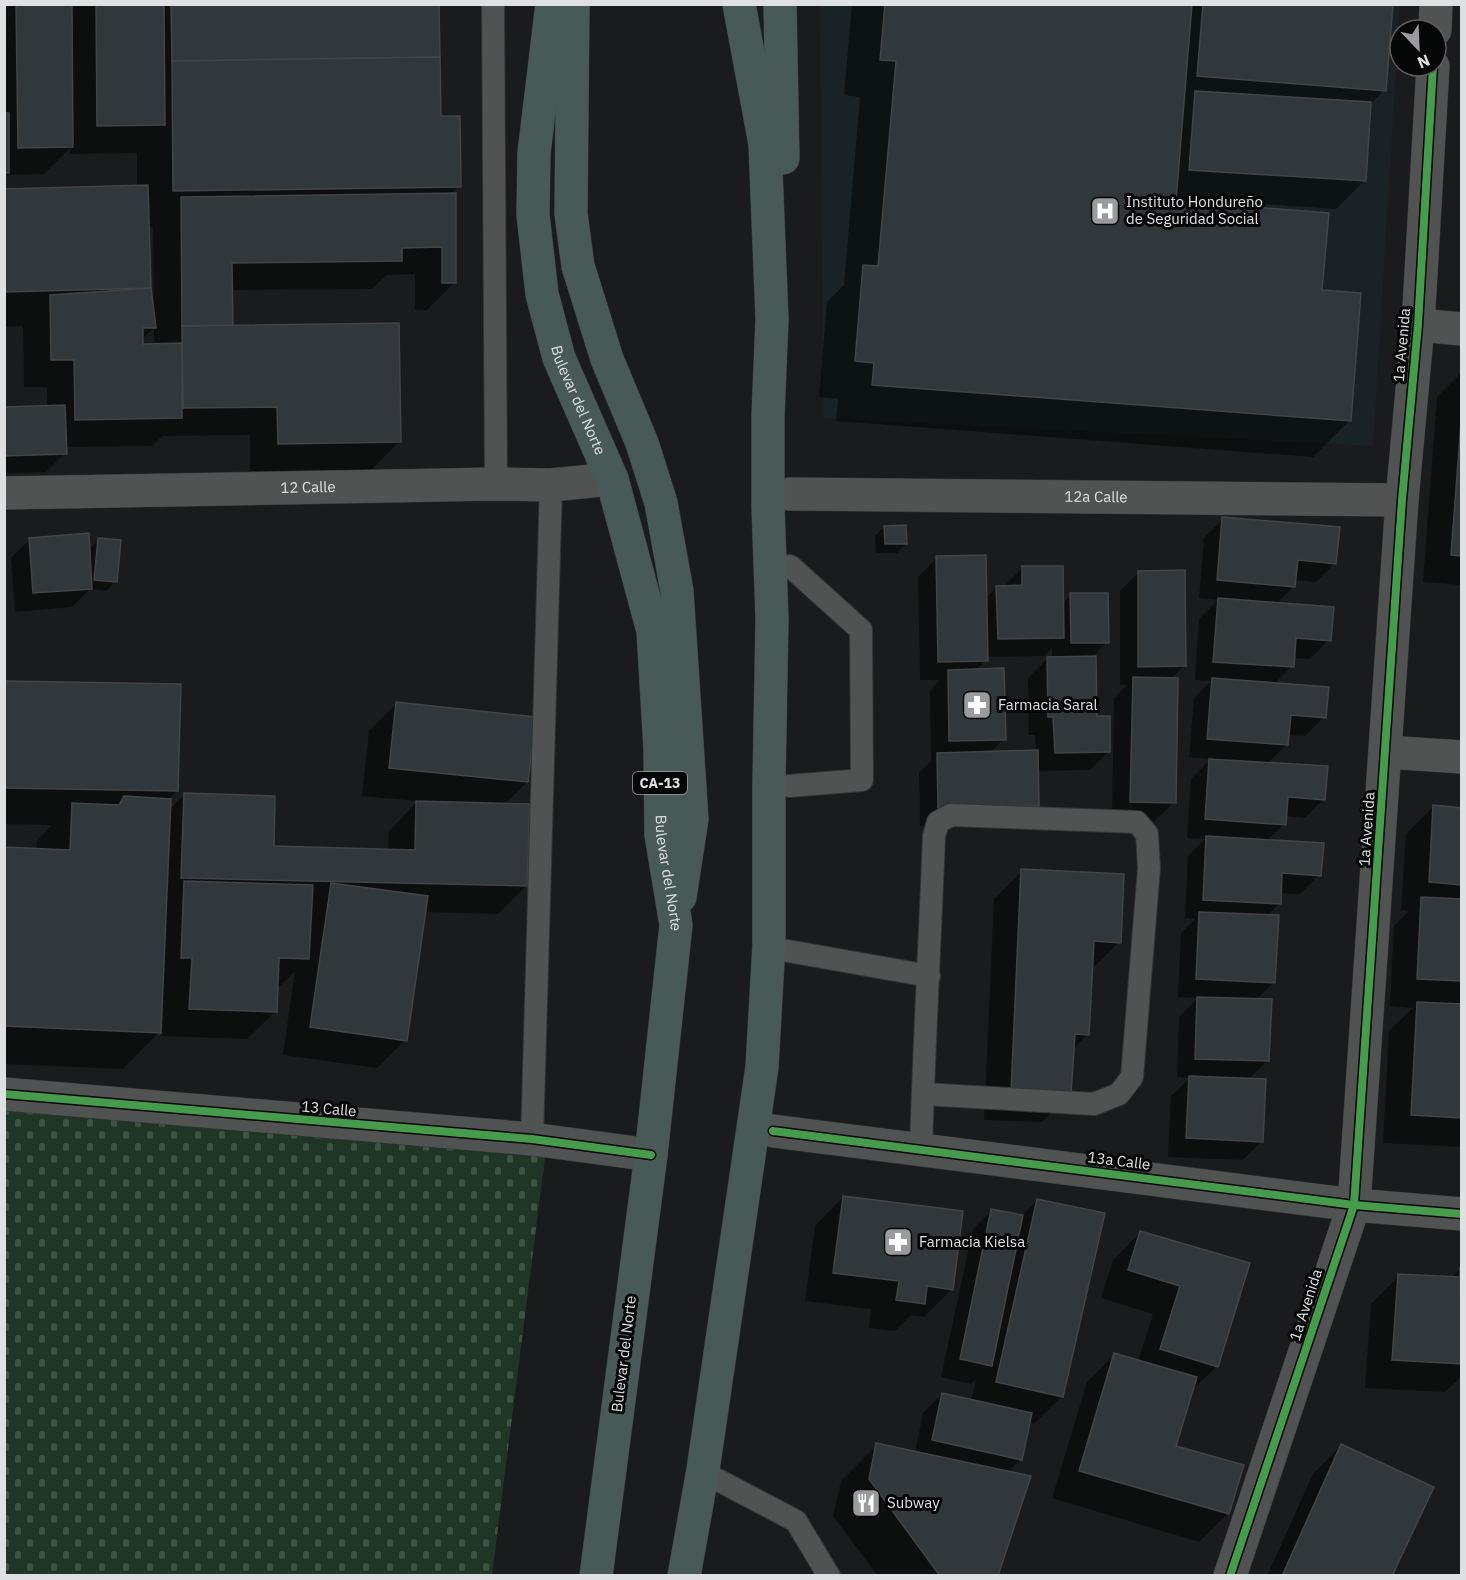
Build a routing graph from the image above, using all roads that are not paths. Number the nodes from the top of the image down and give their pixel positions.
1 (493, 4) edge
2 (552, 4) edge
3 (573, 4) edge
4 (739, 4) edge
5 (780, 4) edge
6 (1432, 78) edge
7 (1418, 326) junction
8 (1461, 329) edge
9 (612, 479) junction
10 (496, 484) junction
11 (551, 485) junction
12 (4, 493) edge
13 (790, 494) junction
14 (1402, 500) junction
15 (790, 566) junction
16 (1386, 752) junction
17 (1461, 757) edge
18 (789, 786) junction
19 (676, 925) junction
20 (788, 951) junction
21 (929, 976) junction
22 (923, 1094) junction
23 (4, 1095) edge
24 (773, 1131) junction
25 (532, 1139) junction
26 (921, 1149) junction
27 (651, 1155) junction
28 (1354, 1205) junction
29 (1461, 1214) edge
30 (718, 1480) junction
31 (596, 1575) edge
32 (684, 1575) edge
33 (704, 1575) edge
34 (829, 1575) edge
35 (1230, 1575) edge

1 - 10 lane
2 - 9 highway, Bulevar del Norte / CA-13
3 - 19 highway
4 - 32 highway
5 - 13 highway
6 - 7 street, 1a Avenida
7 - 8 street
7 - 14 street, 1a Avenida
9 - 11 street, 12 Calle
9 - 19 highway, Bulevar del Norte / CA-13
10 - 11 street, 12 Calle
10 - 12 street, 12 Calle
11 - 25 lane
13 - 14 street, 12a Calle
13 - 15 highway
14 - 16 street, 1a Avenida
15 - 18 highway
15 - 18 lane
16 - 17 street
16 - 28 street, 1a Avenida
18 - 20 highway
19 - 27 highway, Bulevar del Norte / CA-13
20 - 21 lane
20 - 24 highway
21 - 22 lane
21 - 22 lane
22 - 26 lane
23 - 25 street, 13 Calle
24 - 26 street, 13a Calle
24 - 30 highway
25 - 27 street, 13 Calle
26 - 28 street, 13a Calle
27 - 31 highway, Bulevar del Norte / CA-13
28 - 29 street, 13a Calle
28 - 35 street, 1a Avenida
30 - 33 highway
30 - 34 lane

